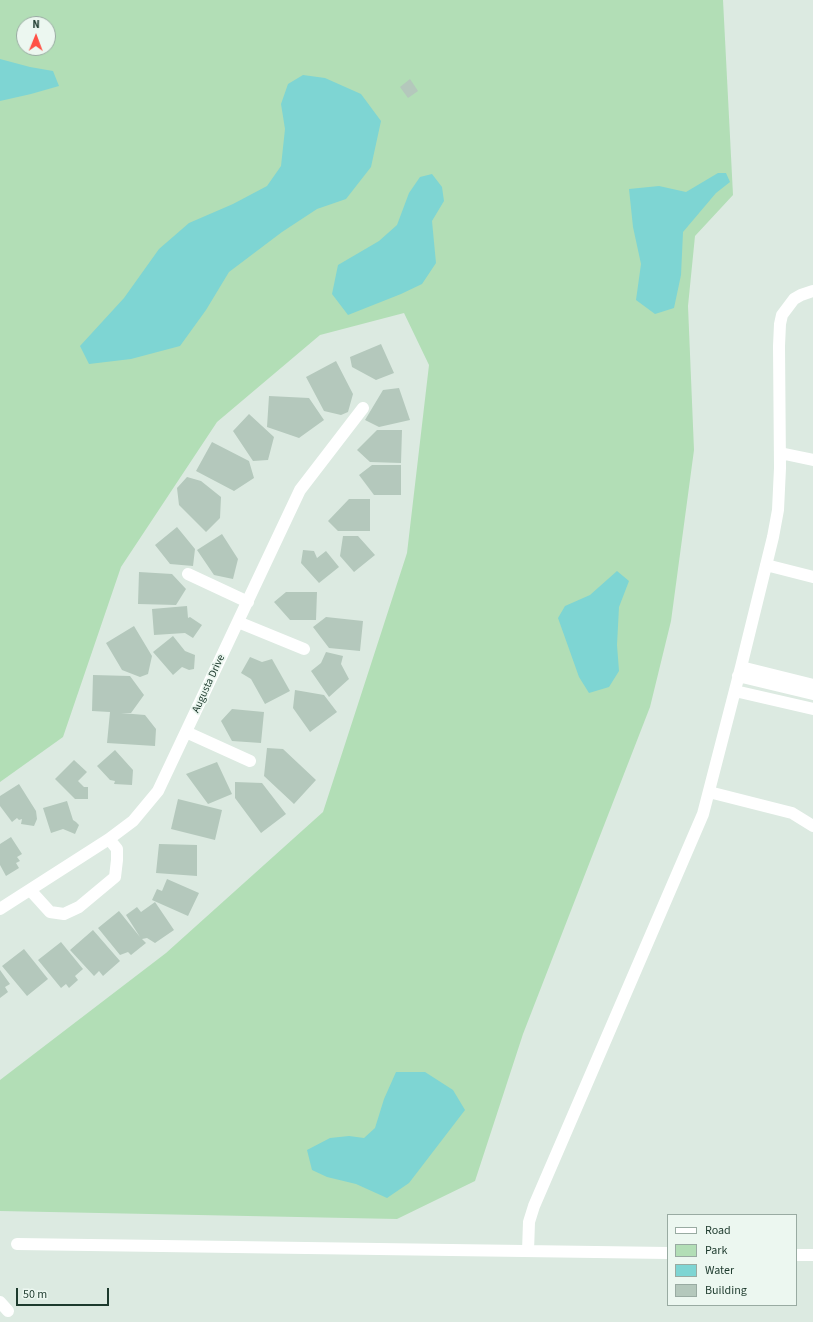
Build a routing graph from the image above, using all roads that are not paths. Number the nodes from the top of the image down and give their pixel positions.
1 (813, 292) edge
2 (363, 408) dead end
3 (780, 453) junction
4 (813, 460) edge
5 (766, 565) junction
6 (188, 574) dead end
7 (813, 577) edge
8 (248, 602) junction
9 (238, 622) junction
10 (304, 649) dead end
11 (740, 671) junction
12 (813, 685) edge
13 (735, 691) junction
14 (813, 694) edge
15 (813, 709) edge
16 (186, 732) junction
17 (250, 761) dead end
18 (709, 792) junction
19 (813, 826) edge
20 (109, 839) junction
21 (31, 891) junction
22 (0, 909) edge
23 (17, 1244) dead end
24 (528, 1251) junction
25 (667, 1253) edge
26 (797, 1255) edge
27 (813, 1255) edge

1 - 3 street
2 - 8 street, Augusta Drive
3 - 4 street
3 - 5 street
5 - 7 street
5 - 11 street
6 - 8 street
8 - 9 street, Augusta Drive
9 - 10 street
9 - 16 street, Augusta Drive
11 - 12 street
11 - 13 street
11 - 14 street
13 - 15 street
13 - 18 street
16 - 17 street
16 - 20 street, Augusta Drive
18 - 19 street
18 - 24 street
20 - 21 street, Augusta Drive
20 - 21 street
21 - 22 street, Augusta Drive
23 - 24 street
24 - 25 street
26 - 27 street

